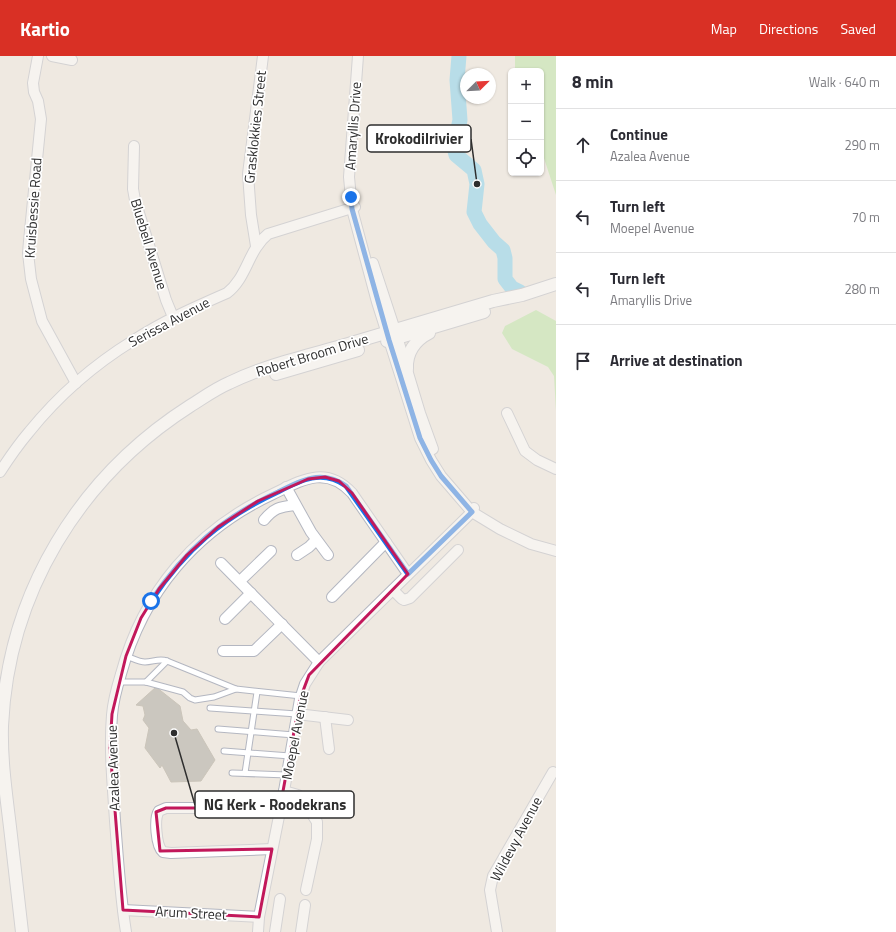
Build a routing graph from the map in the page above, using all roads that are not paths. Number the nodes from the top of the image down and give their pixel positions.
1 (38, 56) edge
2 (52, 56) edge
3 (263, 56) edge
4 (358, 56) edge
5 (72, 60) dead end
6 (134, 146) dead end
7 (353, 208) junction
8 (256, 246) junction
9 (556, 284) edge
10 (522, 295) junction
11 (173, 317) junction
12 (446, 324) junction
13 (392, 335) junction
14 (407, 369) junction
15 (76, 383) junction
16 (506, 413) dead end
17 (556, 469) edge
18 (0, 472) edge
19 (286, 488) junction
20 (295, 504) junction
21 (475, 512) junction
22 (264, 520) dead end
23 (316, 540) junction
24 (386, 542) junction
25 (458, 550) dead end
26 (271, 551) dead end
27 (556, 551) edge
28 (297, 555) dead end
29 (328, 555) dead end
30 (222, 563) dead end
31 (408, 574) junction
32 (240, 581) junction
33 (393, 590) junction
34 (251, 593) junction
35 (332, 597) dead end
36 (225, 619) dead end
37 (282, 624) junction
38 (223, 651) dead end
39 (126, 656) junction
40 (167, 661) junction
41 (319, 662) junction
42 (118, 682) junction
43 (146, 682) junction
44 (236, 689) junction
45 (257, 692) junction
46 (301, 696) junction
47 (210, 708) dead end
48 (254, 711) junction
49 (297, 714) junction
50 (325, 717) junction
51 (348, 720) dead end
52 (218, 729) dead end
53 (251, 731) junction
54 (294, 734) junction
55 (329, 749) dead end
56 (224, 751) dead end
57 (248, 753) junction
58 (290, 756) junction
59 (232, 772) dead end
60 (552, 772) dead end
61 (245, 773) junction
62 (287, 775) junction
63 (284, 791) junction
64 (281, 802) junction
65 (272, 849) junction
66 (306, 890) dead end
67 (280, 899) dead end
68 (305, 905) dead end
69 (123, 910) junction
70 (259, 917) junction
71 (22, 932) edge
72 (126, 932) edge
73 (258, 932) edge
74 (275, 932) edge
75 (301, 932) edge
76 (497, 932) edge

1 - 15 street, Kruisbessie Road
2 - 5 street
3 - 8 street, Grasklokkies Street
4 - 7 street, Amaryllis Drive
6 - 11 street, Bluebell Avenue
7 - 8 street, Serissa Avenue
7 - 13 street, Amaryllis Drive
8 - 11 street, Serissa Avenue
9 - 10 street, Robert Broom Drive
10 - 12 street, Robert Broom Drive
10 - 13 street, Robert Broom Drive
11 - 15 street, Serissa Avenue
12 - 13 street, Robert Broom Drive
12 - 14 street
13 - 14 street, Amaryllis Drive
13 - 21 street, Amaryllis Drive
13 - 71 street, Robert Broom Drive
14 - 21 street, Amaryllis Drive
15 - 18 street, Serissa Avenue
16 - 17 street
19 - 20 street
19 - 24 street, Azalea Avenue
19 - 39 street, Azalea Avenue
20 - 22 street
20 - 23 street
21 - 27 street, Amaryllis Drive
21 - 31 street, Moepel Avenue
23 - 28 street
23 - 29 street
24 - 31 street, Azalea Avenue
24 - 35 street
25 - 33 street
26 - 32 street
30 - 32 street
31 - 33 street, Moepel Avenue
32 - 34 street
33 - 41 street, Moepel Avenue
34 - 36 street
34 - 37 street
37 - 38 street
37 - 41 street
39 - 40 lane
39 - 42 street, Azalea Avenue
40 - 43 lane
40 - 44 lane
41 - 46 street, Moepel Avenue
42 - 43 lane
42 - 69 street, Azalea Avenue
43 - 44 lane
44 - 45 lane
45 - 46 lane
45 - 48 lane
46 - 49 street, Moepel Avenue
47 - 48 lane
48 - 49 lane
48 - 53 lane
49 - 50 street
49 - 54 street, Moepel Avenue
50 - 51 street
50 - 55 street
52 - 53 lane
53 - 54 lane
53 - 57 lane
54 - 58 street, Moepel Avenue
56 - 57 lane
57 - 58 lane
57 - 61 lane
58 - 62 street, Moepel Avenue
59 - 61 lane
60 - 76 street, Wildevy Avenue
61 - 62 lane
62 - 63 street, Moepel Avenue
63 - 64 street, Moepel Avenue
63 - 66 street
64 - 65 street, Moepel Avenue
64 - 65 street
65 - 70 street, Moepel Avenue
67 - 74 street
68 - 75 street
69 - 70 street, Arum Street
69 - 72 street, Azalea Avenue
70 - 73 street, Moepel Avenue

